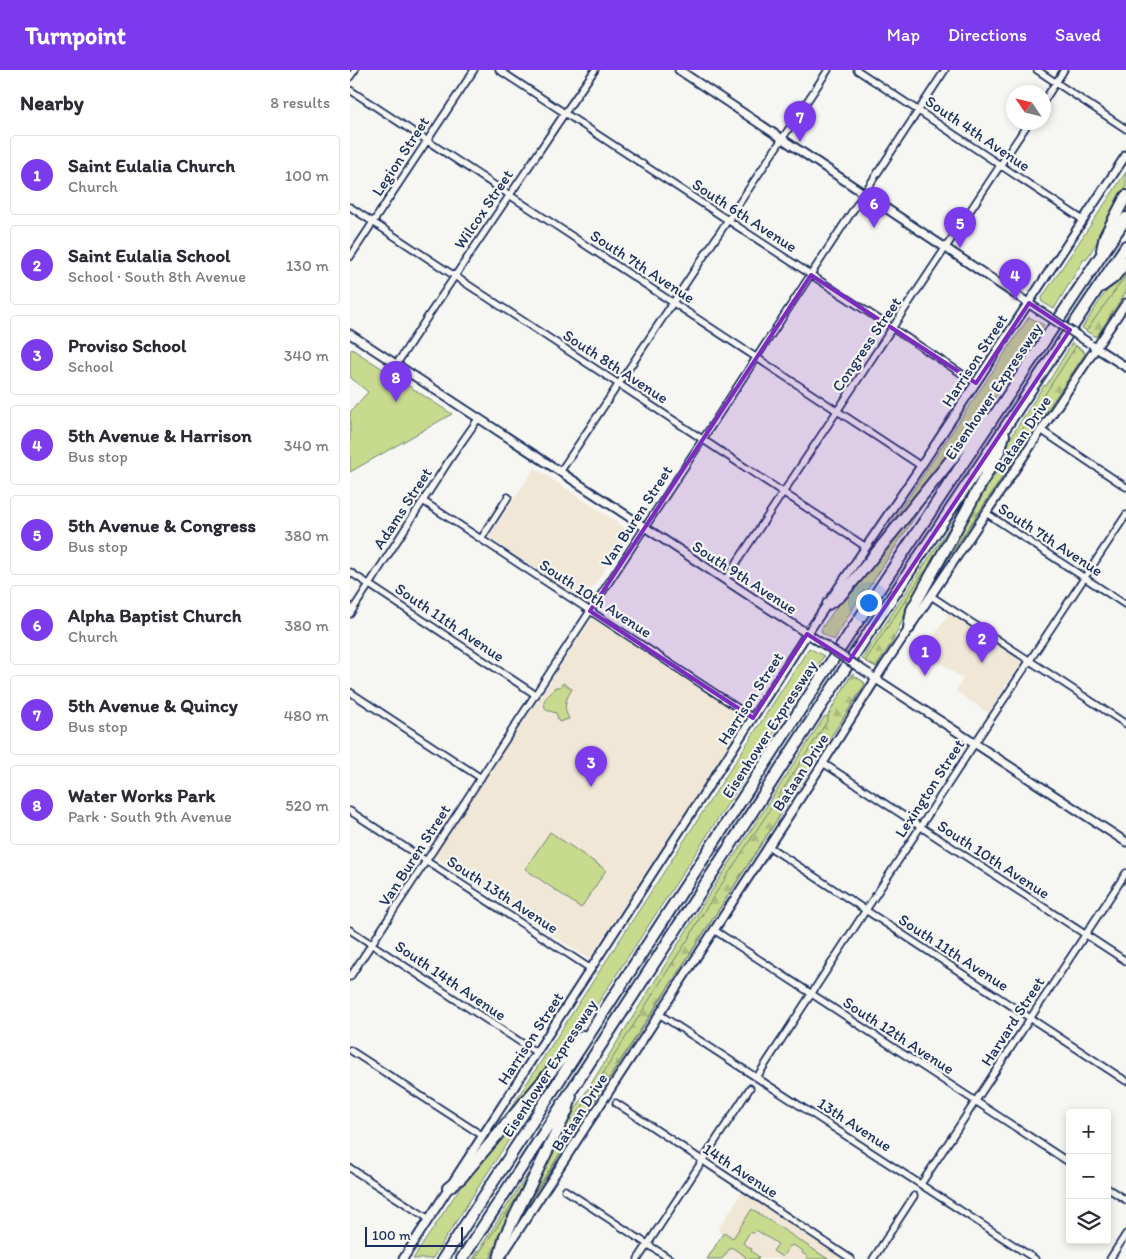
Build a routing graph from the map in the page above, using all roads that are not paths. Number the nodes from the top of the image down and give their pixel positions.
1 (355, 70) edge
2 (474, 70) edge
3 (499, 70) edge
4 (595, 70) edge
5 (679, 70) edge
6 (828, 70) edge
7 (857, 70) edge
8 (945, 70) edge
9 (1037, 70) edge
10 (1064, 70) edge
11 (350, 77) edge
12 (1056, 83) junction
13 (350, 90) edge
14 (1051, 90) edge
15 (919, 110) junction
16 (564, 113) junction
17 (1126, 129) edge
18 (1024, 130) edge
19 (782, 139) junction
20 (427, 140) junction
21 (1126, 155) edge
22 (1001, 165) junction
23 (864, 193) junction
24 (510, 195) junction
25 (1126, 196) edge
26 (350, 208) edge
27 (1126, 218) edge
28 (728, 220) junction
29 (1083, 220) junction
30 (373, 222) junction
31 (1126, 246) edge
32 (946, 248) junction
33 (350, 257) edge
34 (1099, 259) junction
35 (1126, 262) edge
36 (811, 275) junction
37 (454, 276) junction
38 (1097, 290) junction
39 (673, 302) junction
40 (1029, 303) junction
41 (1126, 303) edge
42 (893, 328) junction
43 (350, 334) edge
44 (1096, 348) junction
45 (757, 357) junction
46 (396, 365) junction
47 (1126, 367) edge
48 (976, 383) junction
49 (618, 384) junction
50 (999, 408) junction
51 (838, 411) junction
52 (478, 418) junction
53 (1006, 425) junction
54 (1041, 430) junction
55 (703, 440) junction
56 (921, 466) junction
57 (560, 472) junction
58 (1126, 487) edge
59 (784, 493) junction
60 (508, 497) dead end
61 (423, 501) junction
62 (986, 513) junction
63 (1126, 515) edge
64 (645, 528) junction
65 (481, 539) junction
66 (866, 547) junction
67 (350, 572) edge
68 (1084, 577) junction
69 (725, 580) junction
70 (370, 584) junction
71 (930, 596) junction
72 (828, 604) junction
73 (1126, 605) edge
74 (590, 611) junction
75 (350, 614) edge
76 (909, 628) junction
77 (807, 634) junction
78 (1029, 661) junction
79 (876, 679) junction
80 (350, 692) edge
81 (536, 695) junction
82 (753, 718) junction
83 (1126, 724) edge
84 (975, 743) junction
85 (823, 763) junction
86 (480, 778) junction
87 (350, 811) edge
88 (920, 827) junction
89 (1126, 842) edge
90 (768, 846) junction
91 (427, 860) junction
92 (1126, 872) edge
93 (866, 910) junction
94 (350, 930) edge
95 (714, 930) junction
96 (1085, 934) junction
97 (372, 944) junction
98 (1126, 961) edge
99 (591, 969) junction
100 (350, 977) edge
101 (812, 994) junction
102 (659, 1014) junction
103 (1030, 1019) junction
104 (595, 1025) junction
105 (350, 1050) edge
106 (537, 1053) junction
107 (757, 1077) junction
108 (1126, 1081) edge
109 (573, 1088) junction
110 (750, 1088) dead end
111 (976, 1102) junction
112 (616, 1103) dead end
113 (483, 1136) junction
114 (1066, 1160) edge
115 (702, 1161) junction
116 (350, 1168) edge
117 (921, 1184) junction
118 (448, 1188) junction
119 (565, 1190) dead end
120 (1111, 1191) edge
121 (914, 1196) dead end
122 (1126, 1200) edge
123 (429, 1219) junction
124 (1126, 1234) edge
125 (648, 1244) junction
126 (403, 1259) edge
127 (443, 1259) edge
128 (462, 1259) edge
129 (499, 1259) edge
130 (638, 1259) edge
131 (670, 1259) edge
132 (851, 1259) edge
133 (873, 1259) edge
134 (1035, 1259) edge
135 (1110, 1259) edge

1 - 11 street
2 - 20 street, Legion Street
3 - 16 street, South 6th Avenue
4 - 16 street, Wilcox Street
5 - 19 street
6 - 19 street
7 - 15 street, South 4th Avenue
8 - 15 street, Van Buren Street
9 - 12 street
10 - 12 street
12 - 14 street
12 - 17 street
13 - 20 street, South 7th Avenue
15 - 22 street, South 4th Avenue
15 - 23 street, Van Buren Street
16 - 24 street, Wilcox Street
16 - 28 street, South 6th Avenue
18 - 22 street, Congress Street
19 - 23 street
19 - 28 street
20 - 24 street, South 7th Avenue
20 - 30 street, Legion Street
21 - 29 street, Harrison Street
22 - 29 street, South 4th Avenue
22 - 32 street, Congress Street
23 - 32 street
23 - 36 street, Van Buren Street
24 - 37 street, Wilcox Street
24 - 39 street, South 7th Avenue
25 - 34 highway
26 - 30 street, South 8th Avenue
27 - 34 highway, Eisenhower Expressway
28 - 36 street, South 6th Avenue
28 - 39 street
29 - 40 street, Harrison Street
30 - 33 street, Legion Street
30 - 37 street, South 8th Avenue
31 - 38 highway, Eisenhower Expressway
32 - 40 street
32 - 42 street, Congress Street
34 - 50 highway, Eisenhower Expressway
35 - 38 highway
36 - 42 street, South 6th Avenue
36 - 45 street, Van Buren Street
37 - 46 street, Wilcox Street
37 - 49 street, South 8th Avenue
38 - 53 highway, Eisenhower Expressway
39 - 45 street, South 7th Avenue
39 - 49 street
40 - 44 street, bridge
40 - 48 street, Harrison Street
41 - 44 street, Bataan Drive
42 - 48 street, South 6th Avenue
42 - 51 street, Congress Street
43 - 46 street, South 9th Avenue
44 - 47 street
44 - 54 street, Bataan Drive
45 - 51 street, South 7th Avenue
45 - 55 street, Van Buren Street
46 - 52 street, South 9th Avenue
48 - 56 street, Harrison Street
49 - 55 street, South 8th Avenue
49 - 57 street
50 - 72 highway
50 - 104 highway, Eisenhower Expressway
51 - 56 street, South 7th Avenue
51 - 59 street, Congress Street
52 - 57 street, South 9th Avenue
52 - 61 street, Adams Street
53 - 76 highway
53 - 109 highway, Eisenhower Expressway
54 - 58 street
54 - 62 street, Bataan Drive
55 - 59 street, South 8th Avenue
55 - 64 street, Van Buren Street
56 - 66 street, Harrison Street
57 - 64 street, South 9th Avenue
59 - 66 street, South 8th Avenue
59 - 69 street, Congress Street
60 - 65 street
61 - 65 street, South 10th Avenue
61 - 70 street, Adams Street
62 - 68 street, South 7th Avenue
62 - 71 street, Bataan Drive
63 - 68 street, Lexington Street
64 - 69 street, South 9th Avenue
64 - 74 street, Van Buren Street
65 - 74 street, South 10th Avenue
66 - 72 street, Harrison Street
67 - 70 street, South 11th Avenue
68 - 73 street, South 7th Avenue
68 - 78 street, Lexington Street
69 - 77 street, South 9th Avenue
70 - 75 street, Adams Street
70 - 81 street, South 11th Avenue
71 - 76 street, Bataan Drive
71 - 78 street
72 - 77 street, Harrison Street
74 - 81 street, Van Buren Street
74 - 82 street, South 10th Avenue
76 - 79 street, Bataan Drive
77 - 79 street, South 9th Avenue, bridge
77 - 82 street, Harrison Street
78 - 83 street
78 - 84 street, Lexington Street
79 - 84 street, South 9th Avenue
79 - 85 street, Bataan Drive
80 - 86 street
81 - 86 street, Van Buren Street
82 - 99 street, Harrison Street
84 - 88 street, Lexington Street
84 - 89 street, South 9th Avenue
85 - 88 street, South 10th Avenue
85 - 90 street, Bataan Drive
86 - 91 street, Van Buren Street
87 - 91 street, South 13th Avenue
88 - 93 street, Lexington Street
88 - 96 street, South 10th Avenue
90 - 93 street, South 11th Avenue
90 - 95 street, Bataan Drive
91 - 97 street, Van Buren Street
91 - 99 street, South 13th Avenue
92 - 96 street, Harvard Street
93 - 101 street, Lexington Street
93 - 103 street, South 11th Avenue
94 - 97 street, South 14th Avenue
95 - 101 street, South 12th Avenue
95 - 102 street, Bataan Drive
96 - 98 street, South 10th Avenue
96 - 103 street, Harvard Street
97 - 100 street, Van Buren Street
97 - 106 street, South 14th Avenue
99 - 106 street, Harrison Street
101 - 107 street, Lexington Street
101 - 111 street, South 12th Avenue
102 - 107 street, 13th Avenue
102 - 129 street, Bataan Drive
103 - 108 street, South 11th Avenue
103 - 111 street, Harvard Street
104 - 118 highway
104 - 127 highway, Eisenhower Expressway
105 - 113 street
106 - 113 street, Harrison Street
107 - 117 street, 13th Avenue
109 - 128 highway, Eisenhower Expressway
109 - 129 highway
110 - 115 street
111 - 114 street, South 12th Avenue
111 - 117 street, Harvard Street
112 - 115 street, 14th Avenue
113 - 118 street, Harrison Street
115 - 125 street
115 - 132 street, 14th Avenue
116 - 123 street
117 - 134 street, 13th Avenue
118 - 123 street, Harrison Street
119 - 125 street
120 - 122 street
121 - 133 street
123 - 126 street, Harrison Street
124 - 135 street
125 - 130 street
125 - 131 street

